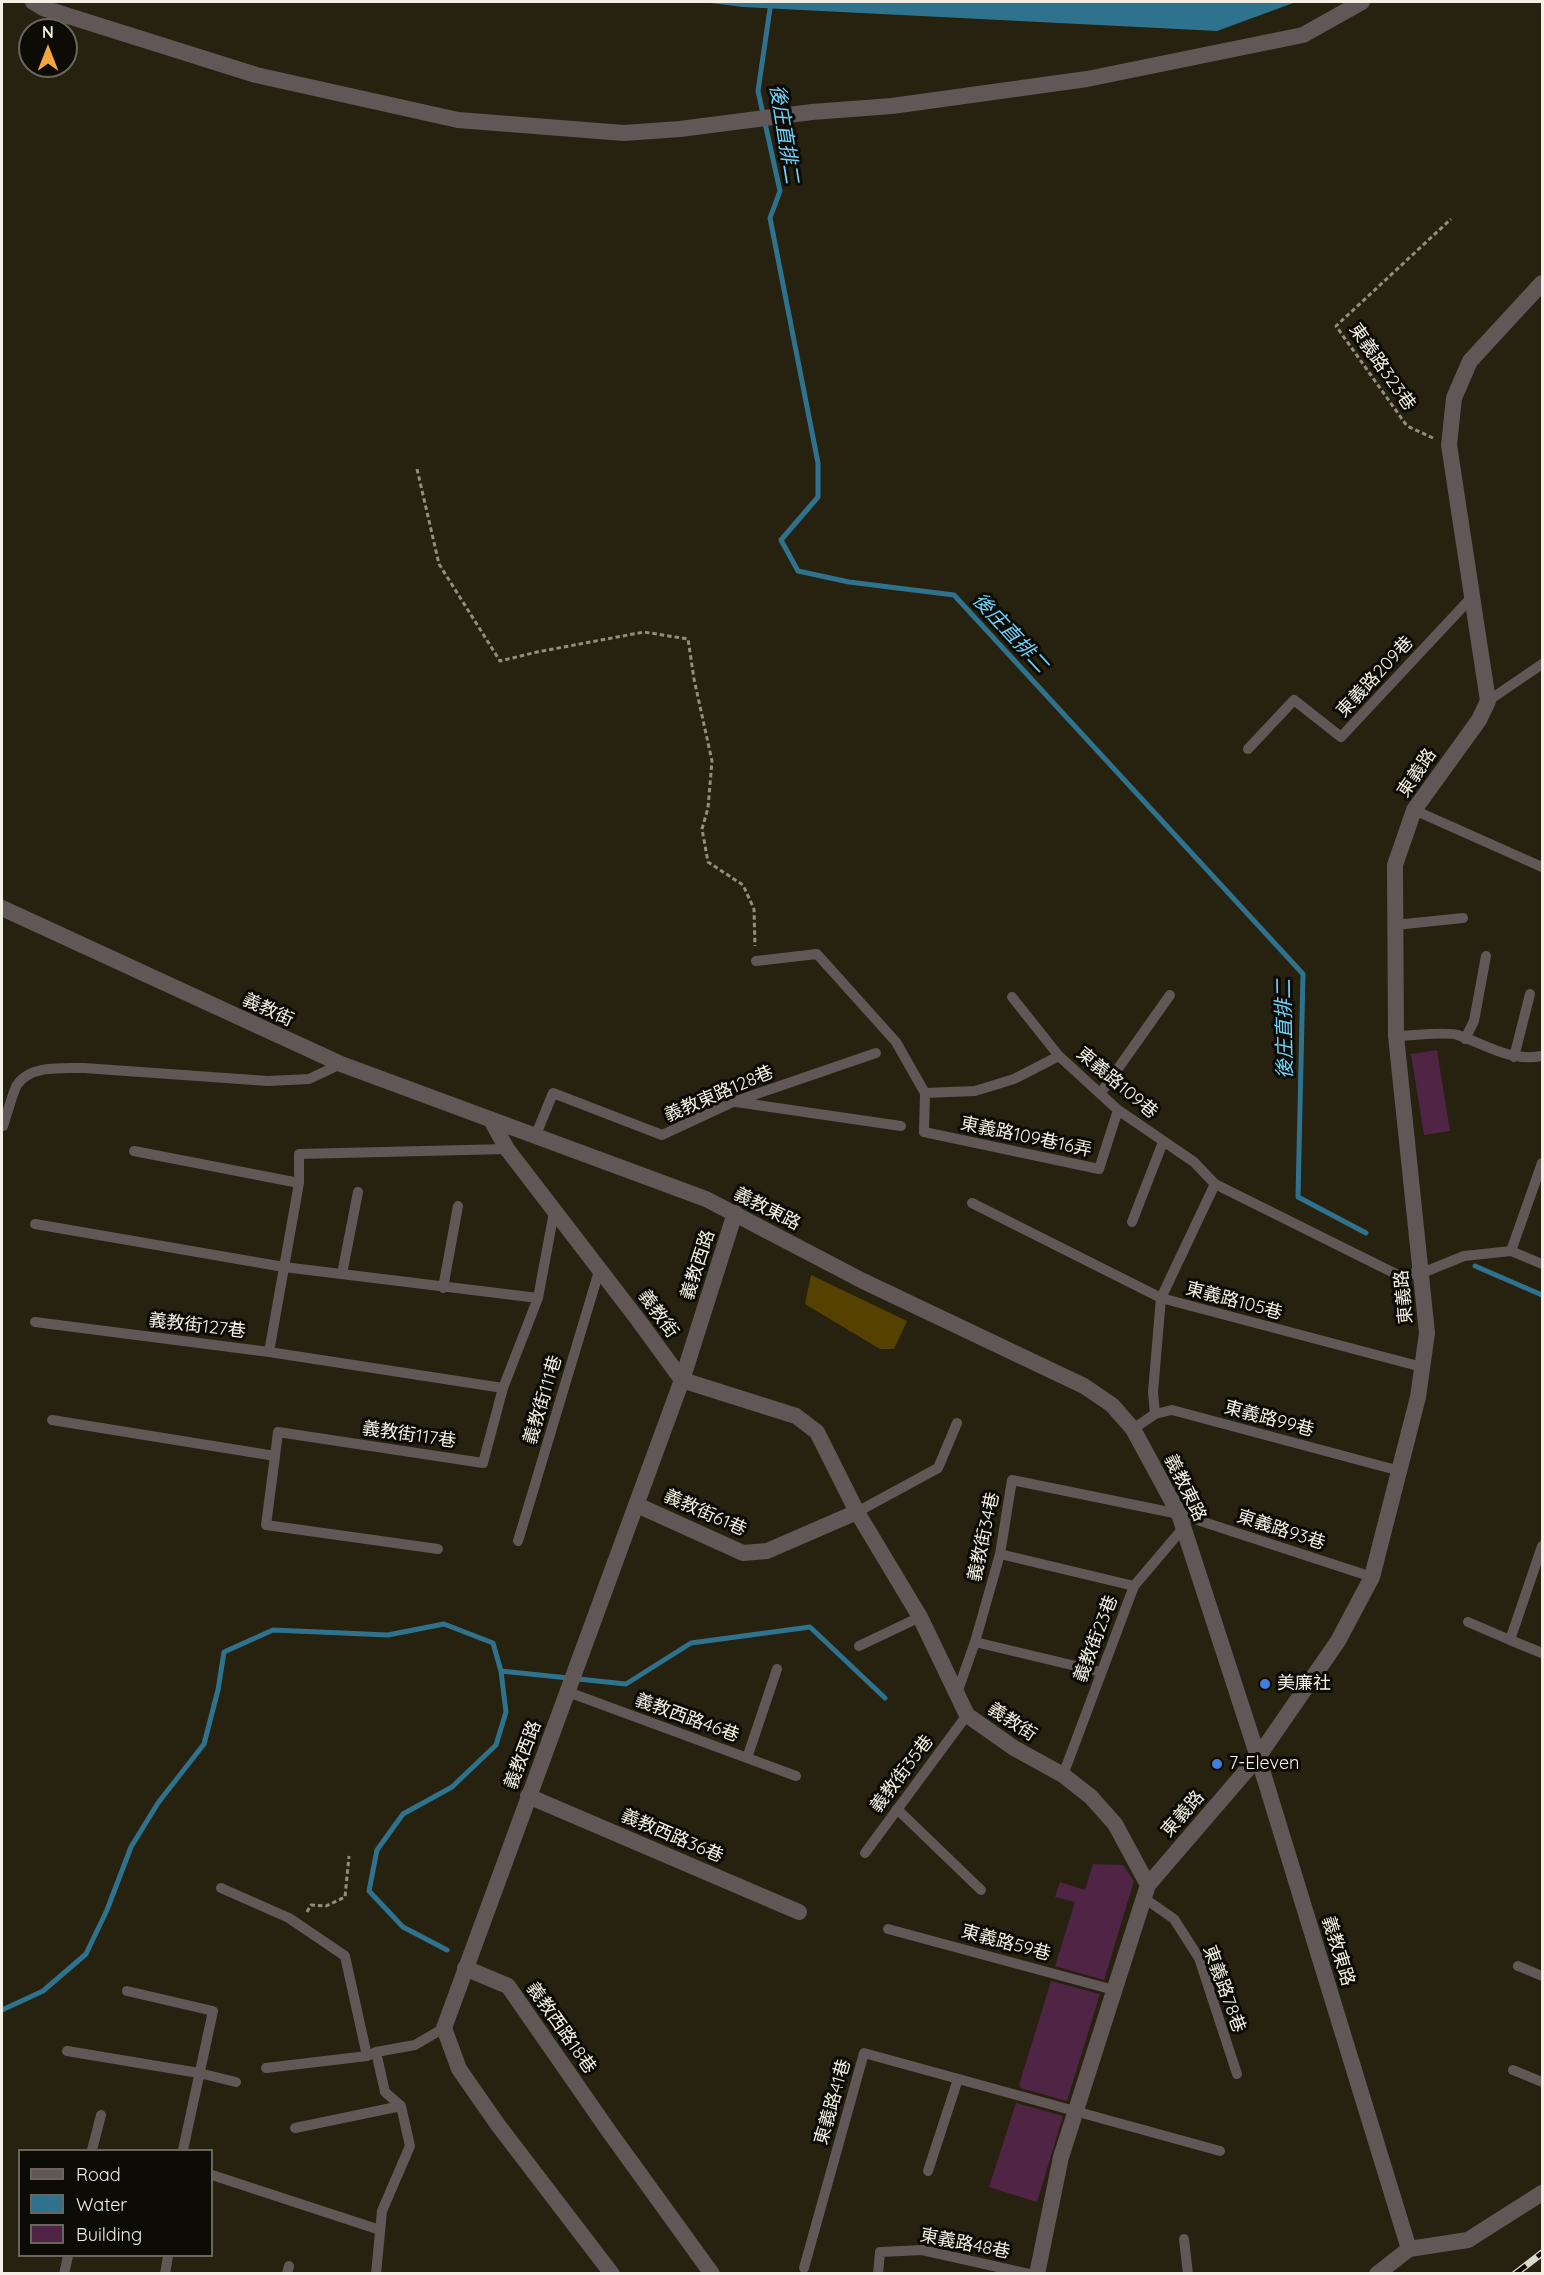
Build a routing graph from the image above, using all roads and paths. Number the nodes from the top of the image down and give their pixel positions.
1 (33, 2) edge
2 (1362, 2) edge
3 (1451, 219) dead end
4 (1542, 283) edge
5 (1449, 445) junction
6 (417, 469) dead end
7 (1471, 598) junction
8 (1542, 664) edge
9 (1488, 701) junction
10 (1248, 749) dead end
11 (1414, 810) junction
12 (1542, 867) edge
13 (2, 908) edge
14 (1463, 918) dead end
15 (1395, 925) junction
16 (1486, 956) dead end
17 (756, 961) joint
18 (1530, 994) dead end
19 (1170, 995) dead end
20 (1012, 997) dead end
21 (1396, 1036) junction
22 (1465, 1039) junction
23 (876, 1053) dead end
24 (1059, 1056) junction
25 (1542, 1056) edge
26 (1514, 1057) junction
27 (341, 1064) junction
28 (925, 1093) junction
29 (1100, 1094) junction
30 (733, 1102) junction
31 (1119, 1110) junction
32 (491, 1120) junction
33 (3, 1126) dead end
34 (901, 1126) dead end
35 (535, 1137) junction
36 (1163, 1142) junction
37 (507, 1149) junction
38 (134, 1151) dead end
39 (1542, 1163) edge
40 (299, 1183) junction
41 (1215, 1184) junction
42 (358, 1192) dead end
43 (972, 1203) dead end
44 (458, 1206) dead end
45 (554, 1212) junction
46 (735, 1213) junction
47 (1132, 1222) dead end
48 (35, 1224) dead end
49 (1511, 1251) junction
50 (1542, 1264) edge
51 (284, 1267) junction
52 (600, 1268) junction
53 (1422, 1273) junction
54 (342, 1274) junction
55 (443, 1288) junction
56 (538, 1298) junction
57 (1161, 1298) junction
58 (35, 1322) dead end
59 (269, 1352) junction
60 (1422, 1367) junction
61 (682, 1380) junction
62 (503, 1388) junction
63 (1155, 1414) junction
64 (52, 1420) dead end
65 (957, 1423) dead end
66 (1133, 1429) junction
67 (275, 1456) junction
68 (1400, 1470) junction
69 (637, 1505) junction
70 (857, 1512) junction
71 (1181, 1521) junction
72 (518, 1541) dead end
73 (1542, 1548) edge
74 (438, 1549) dead end
75 (1000, 1554) junction
76 (1372, 1577) junction
77 (1134, 1586) junction
78 (920, 1617) junction
79 (1468, 1622) dead end
80 (1510, 1640) junction
81 (975, 1642) junction
82 (859, 1646) dead end
83 (1542, 1653) edge
84 (777, 1669) dead end
85 (1101, 1672) junction
86 (568, 1692) junction
87 (957, 1693) junction
88 (967, 1715) junction
89 (1258, 1757) junction
90 (747, 1758) junction
91 (1063, 1775) junction
92 (796, 1776) dead end
93 (528, 1796) junction
94 (897, 1809) junction
95 (865, 1853) dead end
96 (349, 1856) dead end
97 (221, 1888) dead end
98 (981, 1890) dead end
99 (1146, 1892) junction
100 (799, 1912) dead end
101 (300, 1925) junction
102 (888, 1929) dead end
103 (1518, 1966) dead end
104 (465, 1968) junction
105 (1542, 1976) edge
106 (1114, 1990) junction
107 (127, 1991) dead end
108 (444, 2028) junction
109 (67, 2051) dead end
110 (371, 2054) junction
111 (266, 2068) dead end
112 (1513, 2070) dead end
113 (199, 2073) junction
114 (1237, 2074) dead end
115 (958, 2079) junction
116 (236, 2082) dead end
117 (1542, 2082) edge
118 (402, 2106) junction
119 (1075, 2112) junction
120 (101, 2115) dead end
121 (296, 2128) dead end
122 (92, 2149) edge
123 (183, 2149) edge
124 (1220, 2151) dead end
125 (928, 2171) dead end
126 (213, 2175) edge
127 (1542, 2193) edge
128 (380, 2230) junction
129 (1184, 2239) dead end
130 (1409, 2249) junction
131 (68, 2257) edge
132 (168, 2257) edge
133 (804, 2268) dead end
134 (607, 2272) edge
135 (64, 2274) edge
136 (165, 2274) edge
137 (376, 2274) edge
138 (712, 2274) edge
139 (878, 2274) edge
140 (1029, 2274) edge
141 (1037, 2274) edge
142 (1188, 2274) edge
143 (1377, 2274) edge

1 - 2 street
3 - 5 path, 東義路323巷
4 - 5 street
5 - 7 street
6 - 17 path
7 - 9 street
7 - 10 lane, 東義路209巷
8 - 9 lane
9 - 11 street, 東義路
11 - 12 lane
11 - 15 street, 東義路
13 - 27 street, 義教街
14 - 15 lane
15 - 21 street, 東義路
16 - 22 lane
17 - 28 lane
18 - 26 lane
19 - 29 lane
20 - 24 lane
21 - 22 lane
21 - 53 street, 東義路
22 - 26 lane
23 - 30 lane, 義教東路128巷
24 - 28 lane, 東義路109巷
24 - 29 lane, 東義路109巷
25 - 26 lane
27 - 32 street, 義教街
27 - 33 lane
28 - 31 lane, 東義路109巷16弄
29 - 31 lane, 東義路109巷
30 - 34 lane
30 - 35 lane, 義教東路128巷
31 - 36 lane, 東義路109巷
32 - 35 street, 義教東路
32 - 37 street, 義教街
35 - 46 street, 義教東路
36 - 41 lane, 東義路109巷
36 - 47 lane
37 - 40 lane, 義教街127巷
37 - 45 street, 義教街
38 - 40 lane
39 - 49 lane
40 - 51 lane, 義教街127巷
41 - 53 lane, 東義路109巷
41 - 57 lane, 東義路105巷
42 - 54 lane
43 - 57 lane
44 - 55 lane
45 - 52 street, 義教街
45 - 56 lane, 義教街117巷
46 - 61 street, 義教西路
46 - 66 street, 義教東路
48 - 51 lane
49 - 50 lane
49 - 53 lane
51 - 54 lane
51 - 59 lane, 義教街127巷
52 - 61 street, 義教街
52 - 72 lane, 義教街111巷
53 - 60 street, 東義路
54 - 55 lane
55 - 56 lane
56 - 62 lane, 義教街117巷
57 - 60 lane, 東義路105巷
57 - 63 lane
58 - 59 lane, 義教街127巷
59 - 62 lane
60 - 68 street, 東義路
61 - 69 street, 義教西路
61 - 70 street, 義教街
62 - 67 lane, 義教街117巷
63 - 66 lane
63 - 68 lane, 東義路99巷
64 - 67 lane
65 - 70 lane
66 - 71 street, 義教東路
67 - 74 lane, 義教街117巷
68 - 76 street, 東義路
69 - 70 street, 義教街61巷
69 - 86 street, 義教西路
70 - 78 street, 義教街
71 - 75 lane, 義教街34巷
71 - 76 lane, 東義路93巷
71 - 77 lane, 義教街23巷
71 - 89 street, 義教東路
73 - 80 lane
75 - 77 lane
75 - 81 lane, 義教街34巷
76 - 89 street, 東義路
77 - 85 lane, 義教街23巷
78 - 82 lane
78 - 87 street, 義教街
79 - 80 lane
80 - 83 lane
81 - 85 lane
81 - 87 lane, 義教街34巷
84 - 90 lane
85 - 91 lane, 義教街23巷
86 - 90 lane, 義教西路46巷
86 - 93 street, 義教西路
87 - 88 street, 義教街
88 - 91 street, 義教街
88 - 94 lane, 義教街35巷
89 - 99 street, 東義路
89 - 130 street, 義教東路
90 - 92 lane, 義教西路46巷
91 - 99 street, 義教街
93 - 100 street, 義教西路36巷
93 - 104 street, 義教西路
94 - 95 lane, 義教街35巷
94 - 98 lane
96 - 101 path
97 - 101 lane
99 - 106 street, 東義路
99 - 114 lane, 東義路78巷
101 - 110 lane
102 - 106 lane, 東義路59巷
103 - 105 lane
104 - 108 street, 義教西路
104 - 138 street, 義教西路18巷
106 - 119 street, 東義路
107 - 113 lane
108 - 110 lane
108 - 134 street
109 - 113 lane
110 - 111 lane
110 - 118 lane
112 - 117 lane
113 - 116 lane
113 - 123 lane
115 - 119 lane, 東義路41巷
115 - 125 lane
115 - 133 lane, 東義路41巷
118 - 121 lane
118 - 128 lane
119 - 124 lane
119 - 141 street, 東義路
120 - 122 lane
126 - 128 lane
127 - 130 street
128 - 137 lane
129 - 142 lane
130 - 143 street
131 - 135 lane
132 - 136 lane
139 - 140 lane, 東義路48巷

